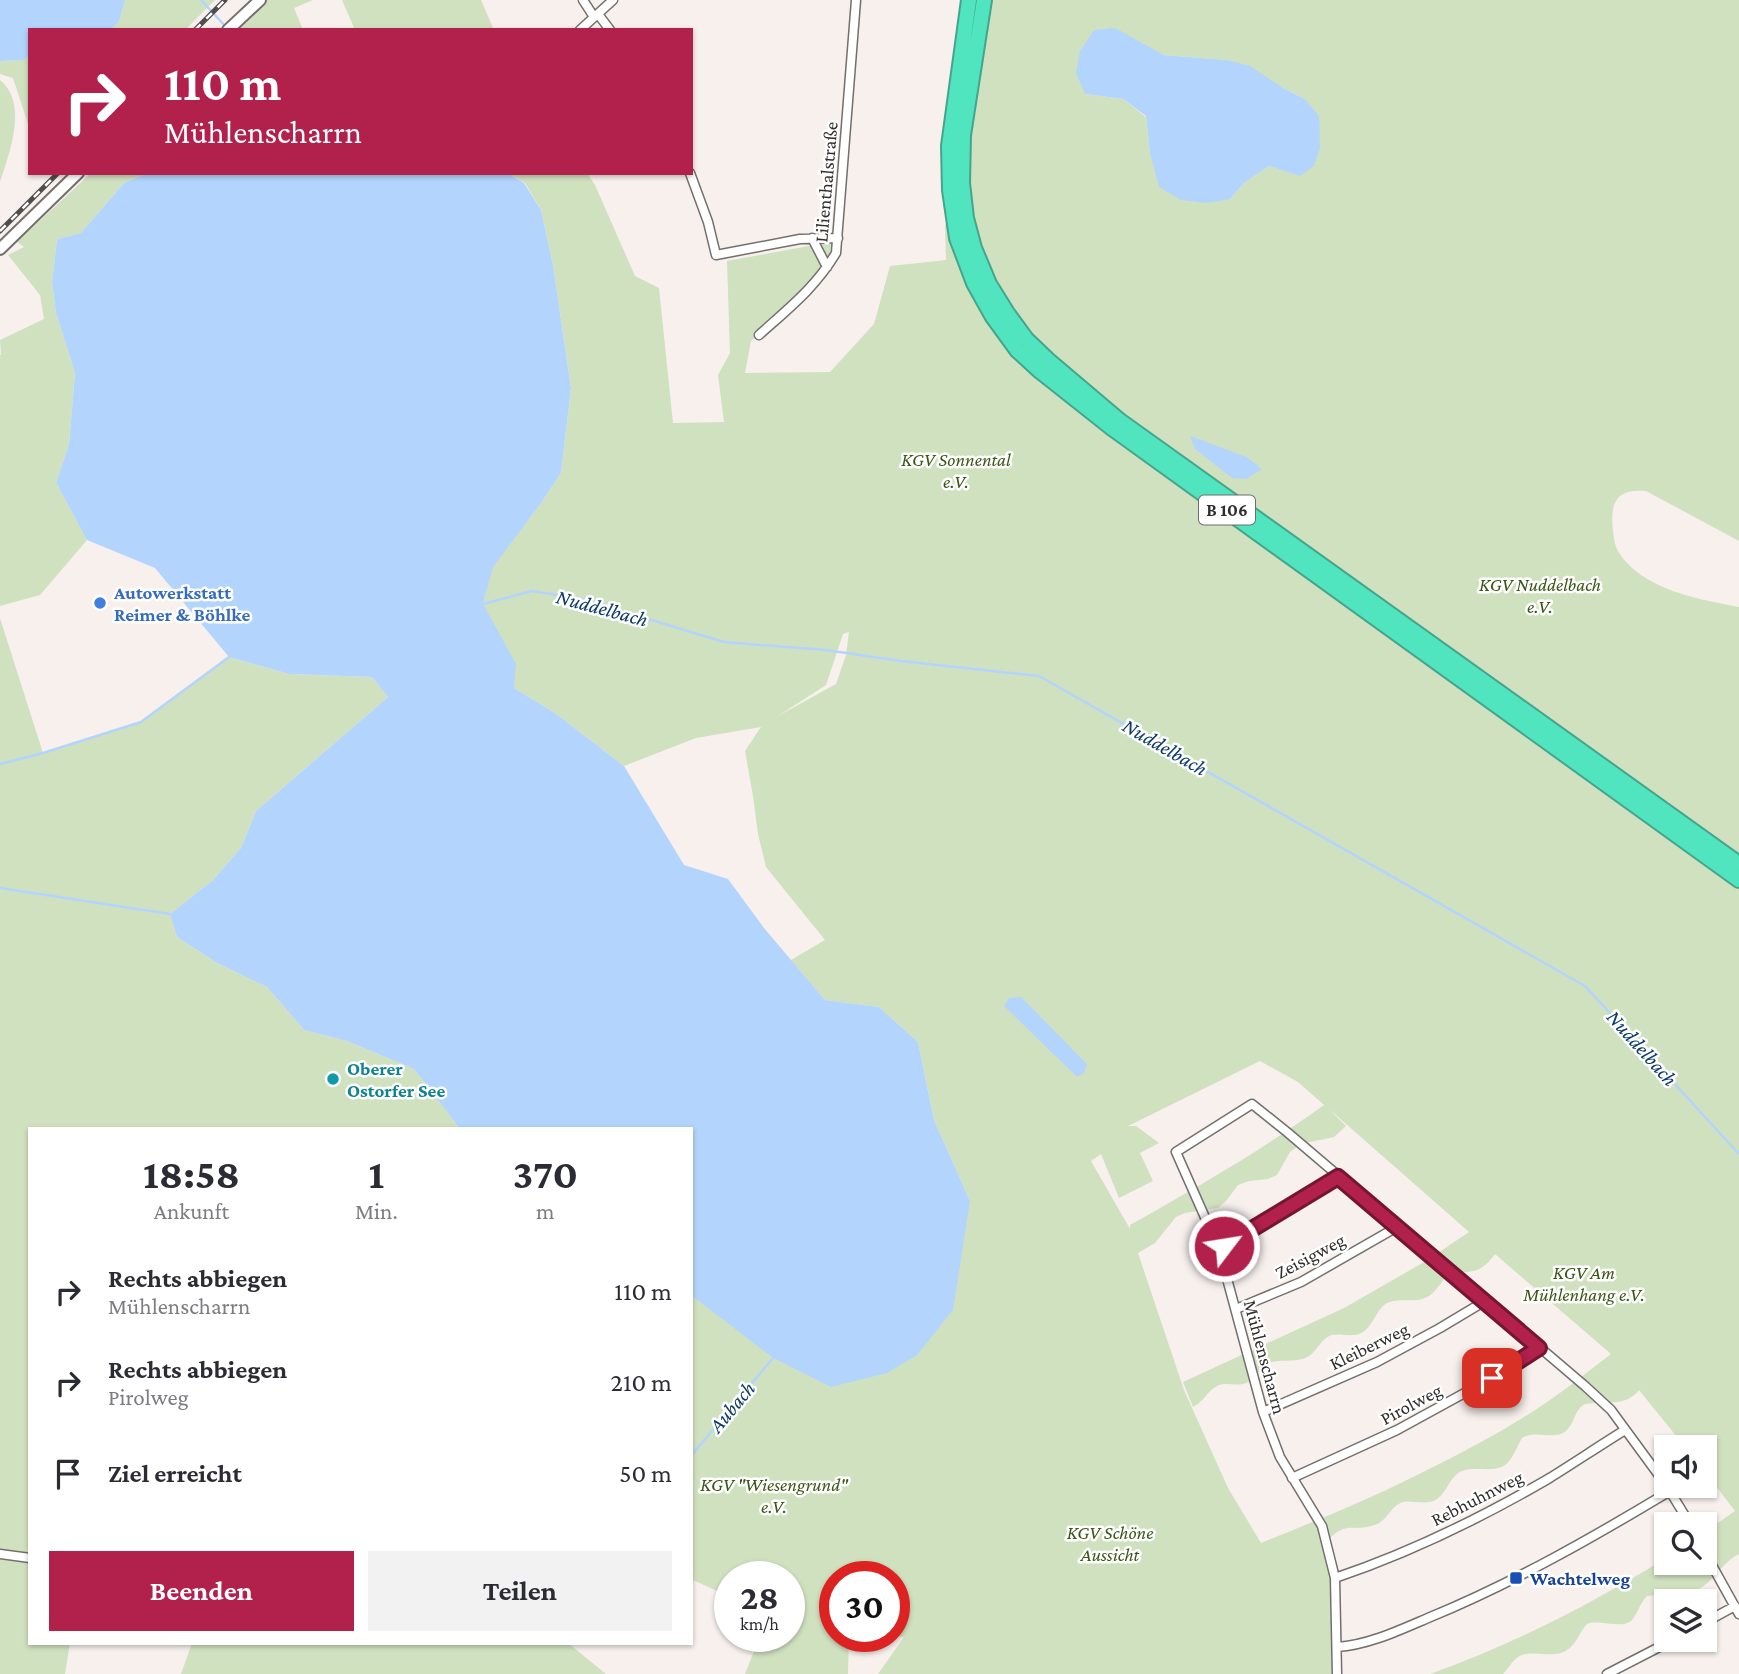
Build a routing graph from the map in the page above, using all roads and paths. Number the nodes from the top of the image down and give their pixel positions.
1 (260, 0) edge
2 (583, 0) edge
3 (613, 0) edge
4 (856, 0) edge
5 (969, 0) edge
6 (984, 0) edge
7 (596, 16) junction
8 (231, 27) edge
9 (582, 28) edge
10 (608, 28) edge
11 (76, 175) edge
12 (691, 175) edge
13 (812, 238) junction
14 (838, 238) junction
15 (0, 249) edge
16 (827, 267) junction
17 (759, 335) dead end
18 (1739, 864) edge
19 (1739, 880) edge
20 (1338, 1177) junction
21 (1397, 1227) junction
22 (1219, 1249) junction
23 (1485, 1301) junction
24 (1236, 1309) junction
25 (1539, 1348) junction
26 (1263, 1412) junction
27 (1625, 1430) junction
28 (1654, 1469) edge
29 (1292, 1478) junction
30 (1654, 1495) edge
31 (0, 1554) edge
32 (28, 1558) edge
33 (1717, 1574) edge
34 (1335, 1578) junction
35 (1737, 1610) edge
36 (1717, 1618) edge
37 (1337, 1647) junction
38 (1654, 1650) edge
39 (1336, 1674) edge
40 (1607, 1674) edge

1 - 8 street
2 - 7 street
3 - 7 street
4 - 14 street, Lilienthalstraße
5 - 19 highway, B 106
6 - 18 highway, B 106
7 - 9 street
7 - 10 street
11 - 15 street
12 - 13 street
13 - 14 street
13 - 16 street
14 - 16 street, Lilienthalstraße
16 - 17 street, Lilienthalstraße
20 - 21 street, Mühlenscharrn
20 - 22 street
20 - 22 street, Mühlenscharrn
21 - 23 street, Mühlenscharrn
21 - 24 street, Zeisigweg
22 - 24 street, Mühlenscharrn
23 - 25 street, Mühlenscharrn
23 - 26 street, Kleiberweg
24 - 26 street, Mühlenscharrn
25 - 27 street, Mühlenscharrn
25 - 29 street, Pirolweg
26 - 29 street, Mühlenscharrn
27 - 28 street, Mühlenscharrn
27 - 34 street, Rebhuhnweg
29 - 34 street, Mühlenscharrn
30 - 37 street
31 - 32 street
33 - 35 street
34 - 37 street, Mühlenscharrn
35 - 36 street
37 - 39 street, Mühlenscharrn
38 - 40 street

